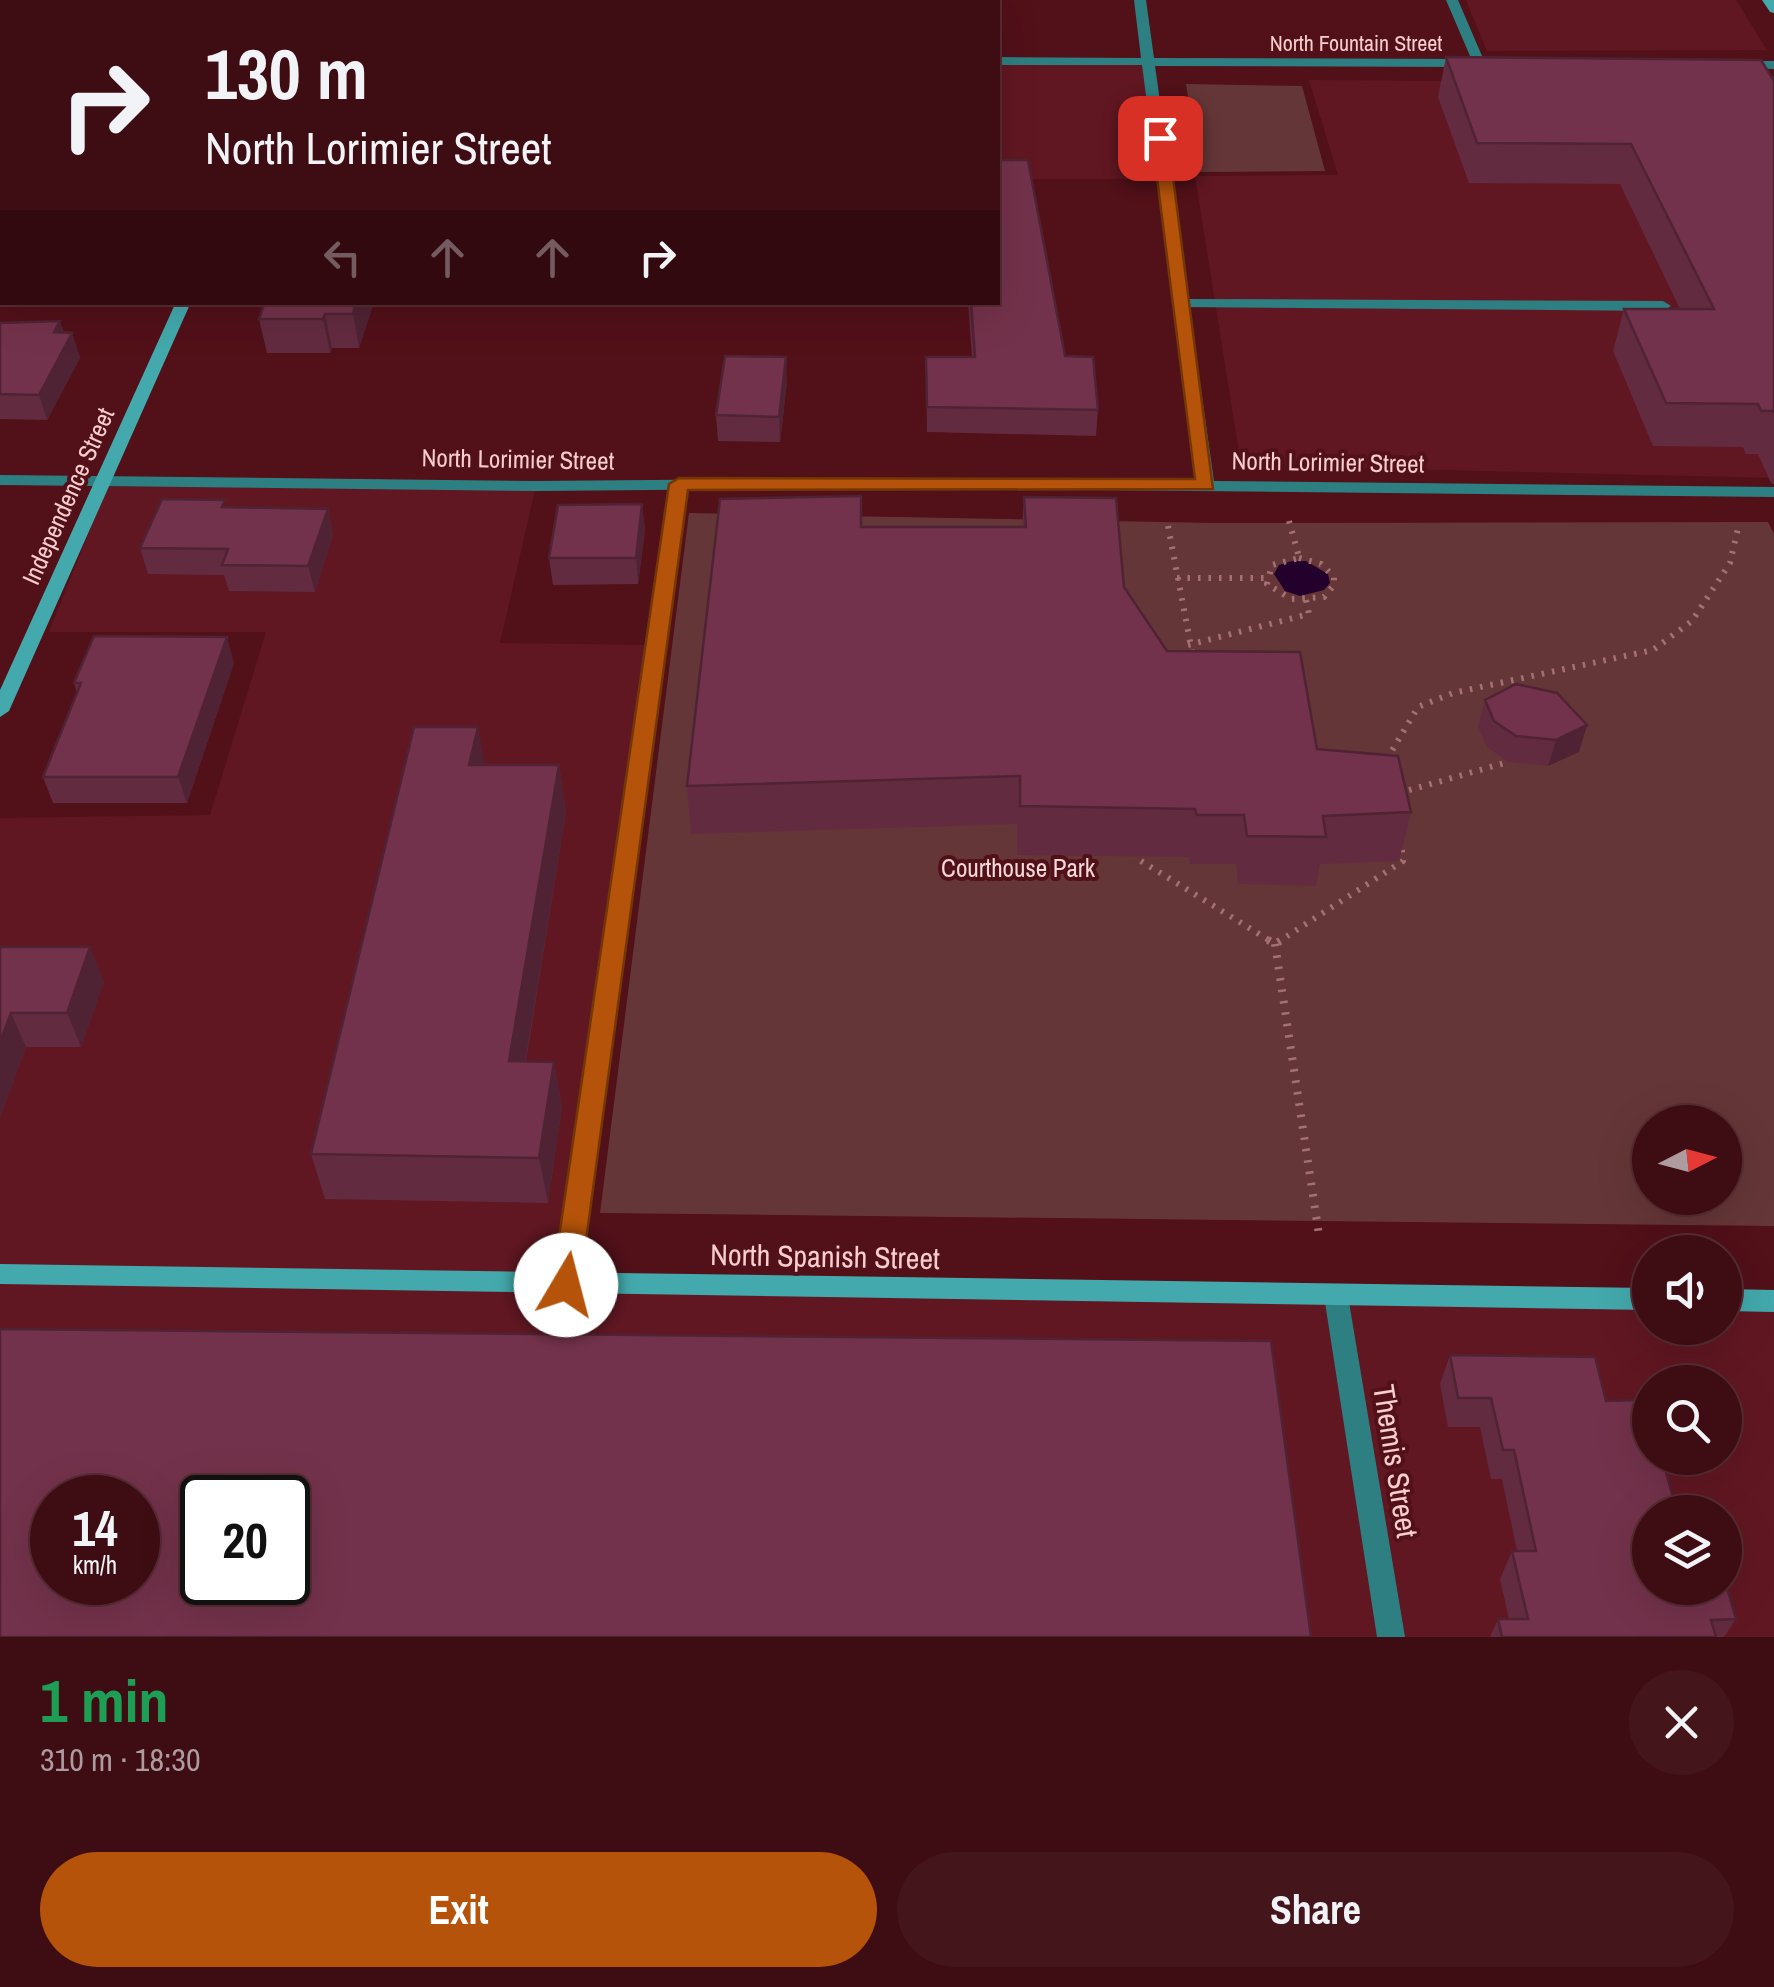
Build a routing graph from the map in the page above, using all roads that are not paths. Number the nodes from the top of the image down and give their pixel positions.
1 (1140, 0) edge
2 (1452, 0) edge
3 (1768, 0) edge
4 (1774, 9) edge
5 (1000, 60) edge
6 (1150, 63) junction
7 (1479, 63) junction
8 (1502, 63) edge
9 (1729, 65) edge
10 (1774, 66) edge
11 (1182, 304) junction
12 (183, 305) edge
13 (1663, 306) edge
14 (0, 480) edge
15 (101, 481) junction
16 (679, 484) junction
17 (1206, 485) junction
18 (1774, 492) edge
19 (0, 711) edge
20 (0, 1274) edge
21 (566, 1285) junction
22 (1336, 1296) junction
23 (1632, 1300) edge
24 (1742, 1300) edge
25 (1774, 1301) edge
26 (1392, 1637) edge

1 - 6 street
2 - 7 street
3 - 4 street
5 - 6 street, North Fountain Street
6 - 7 street, North Fountain Street
6 - 11 street
7 - 8 street, North Fountain Street
9 - 10 street
11 - 13 street
11 - 17 street
12 - 15 street, Independence Street
14 - 15 street, North Lorimier Street
15 - 16 street, North Lorimier Street
15 - 19 street, Independence Street
16 - 17 street, North Lorimier Street
16 - 21 street
17 - 18 street, North Lorimier Street
20 - 21 street, North Spanish Street
21 - 22 street, North Spanish Street
22 - 23 street, North Spanish Street
22 - 26 street, Themis Street
24 - 25 street

